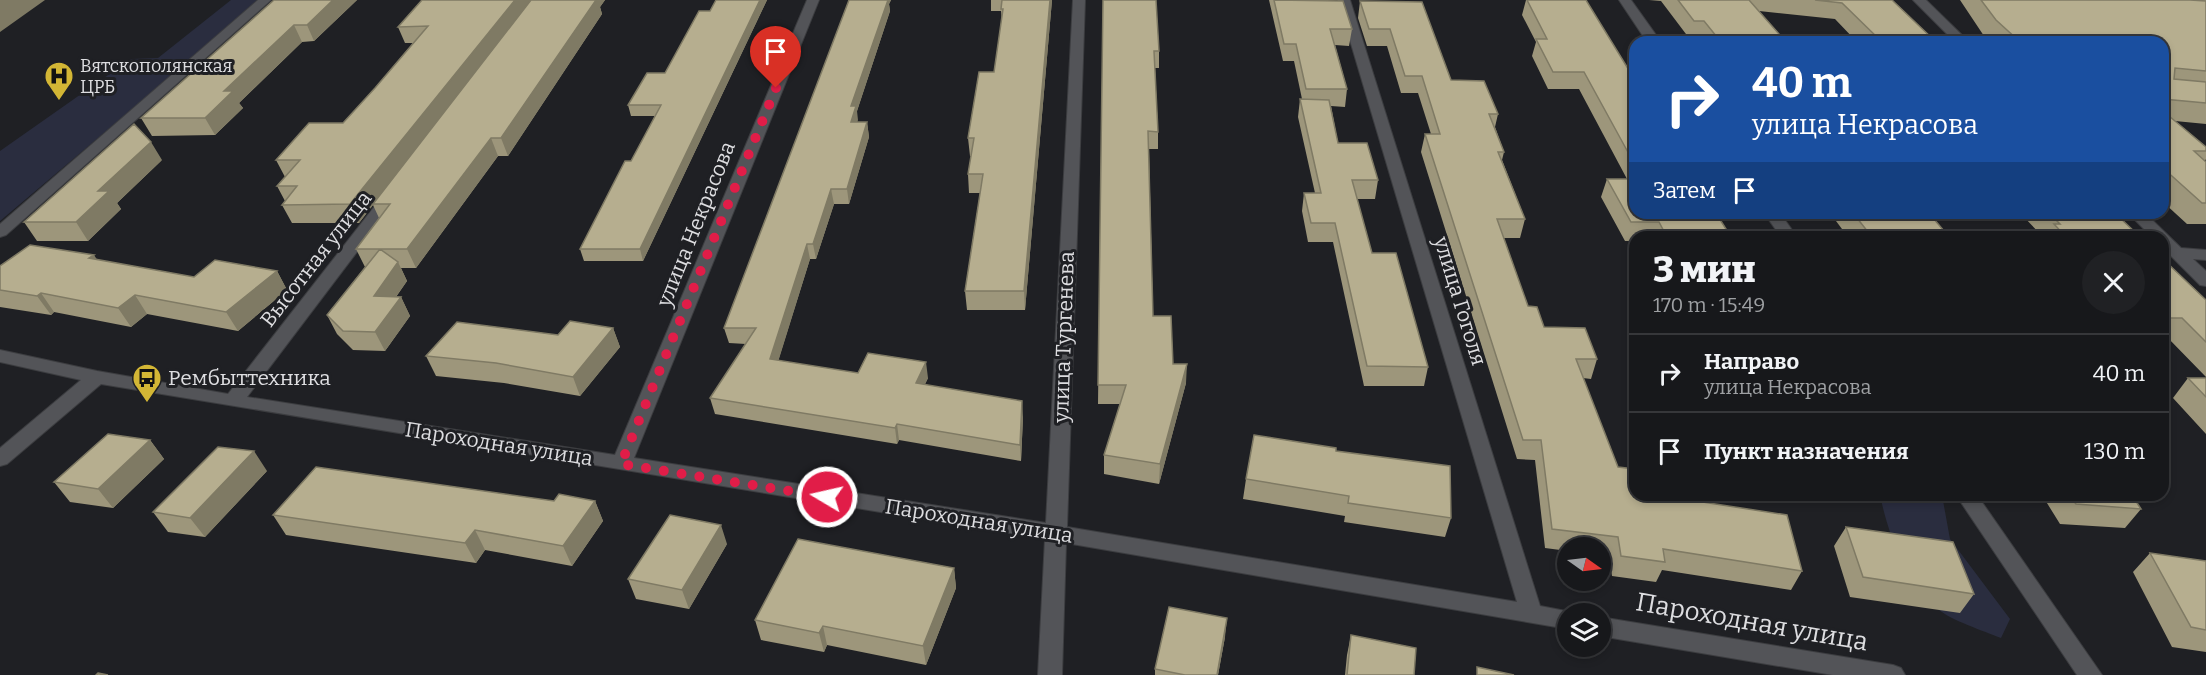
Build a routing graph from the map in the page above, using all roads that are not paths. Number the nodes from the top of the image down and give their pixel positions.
1 (265, 0) edge
2 (813, 0) edge
3 (1079, 0) edge
4 (1344, 0) edge
5 (1625, 0) edge
6 (1919, 0) edge
7 (1650, 36) edge
8 (1956, 36) edge
9 (398, 187) edge
10 (2142, 219) edge
11 (2155, 231) edge
12 (0, 232) edge
13 (2169, 245) edge
14 (2176, 252) junction
15 (2206, 255) edge
16 (2206, 281) edge
17 (0, 356) edge
18 (97, 377) junction
19 (233, 401) junction
20 (0, 459) edge
21 (621, 464) junction
22 (1970, 501) edge
23 (1056, 533) junction
24 (1532, 615) junction
25 (1557, 618) edge
26 (1611, 628) edge
27 (1050, 675) edge
28 (1893, 675) edge
29 (2090, 675) edge

1 - 12 street
2 - 21 street, улица Некрасова
3 - 23 street, улица Тургенева
4 - 24 street, улица Гоголя
5 - 7 street
6 - 8 street
9 - 19 street, Высотная улица
10 - 11 street
13 - 14 street
14 - 15 street
14 - 16 street
17 - 18 street, Пароходная улица
18 - 19 street, Пароходная улица
18 - 20 street
19 - 21 street, Пароходная улица
21 - 23 street, Пароходная улица
22 - 29 street
23 - 24 street, Пароходная улица
23 - 27 street, улица Тургенева
24 - 25 street, Пароходная улица
26 - 28 street, Пароходная улица

